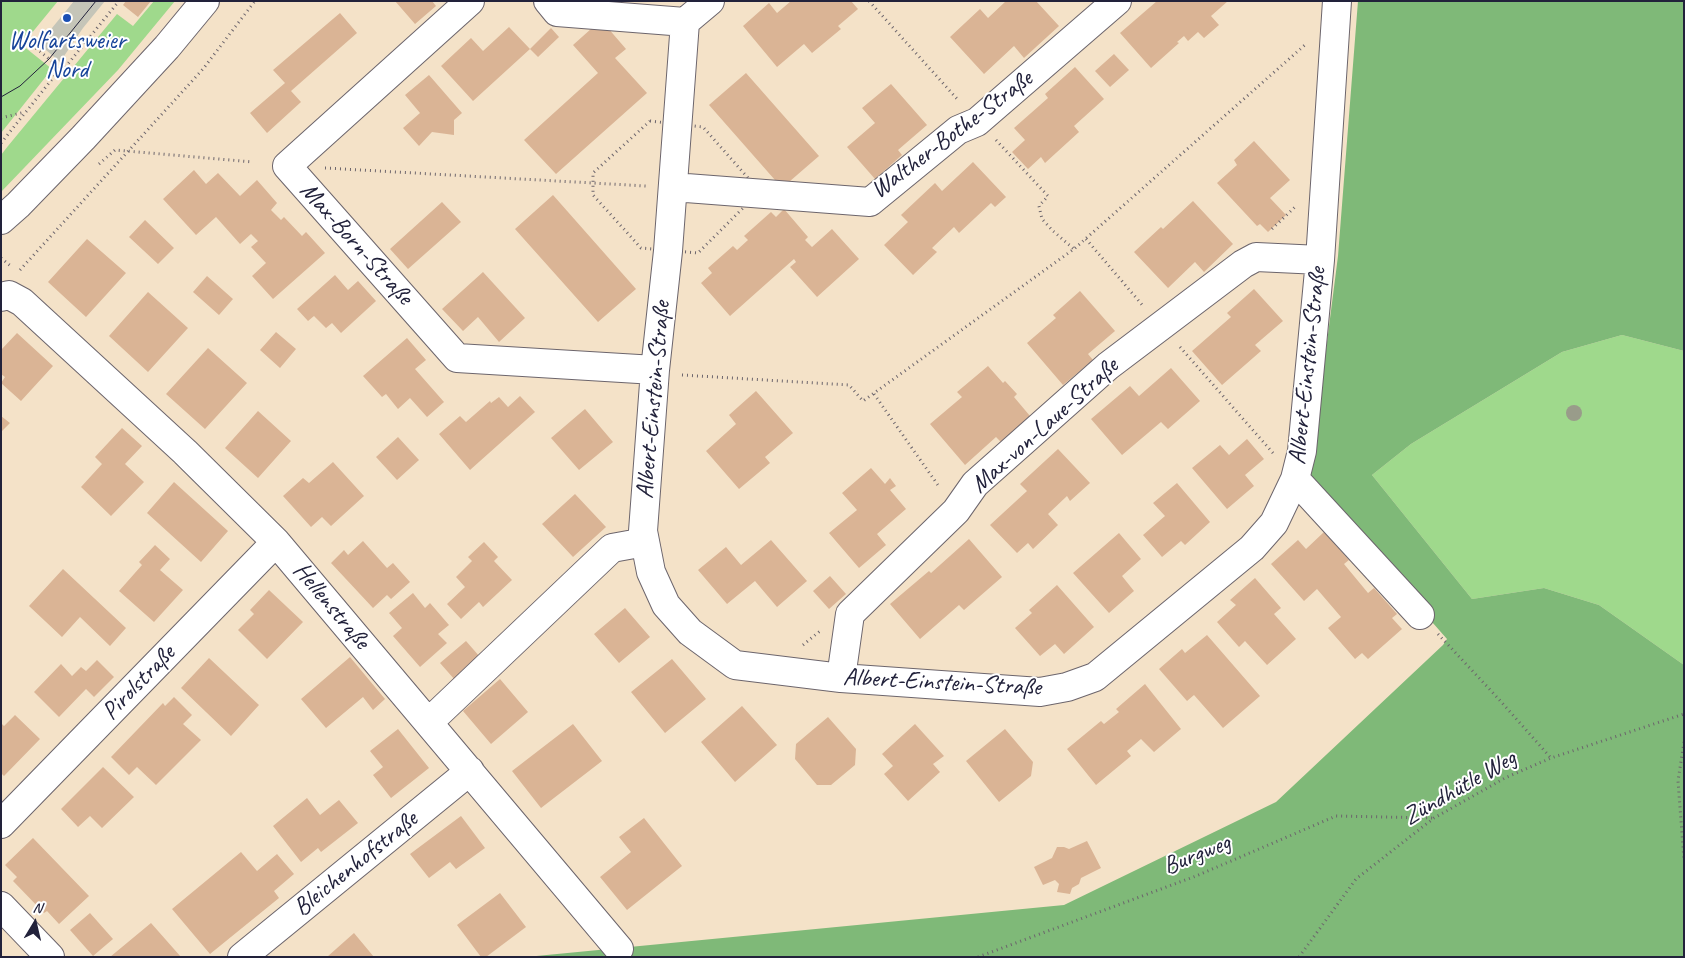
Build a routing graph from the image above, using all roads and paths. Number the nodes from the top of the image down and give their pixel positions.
1 (119, 1) edge
2 (205, 1) edge
3 (255, 1) edge
4 (470, 1) edge
5 (548, 1) edge
6 (710, 1) edge
7 (869, 1) edge
8 (1117, 1) edge
9 (1337, 10) edge
10 (685, 22) junction
11 (32, 45) dead end
12 (57, 73) junction
13 (26, 112) junction
14 (1, 118) edge
15 (977, 122) junction
16 (1, 143) edge
17 (128, 152) junction
18 (1008, 152) dead end
19 (253, 162) dead end
20 (287, 166) junction
21 (1325, 182) junction
22 (673, 187) junction
23 (1, 220) edge
24 (1086, 238) junction
25 (1074, 248) junction
26 (1256, 257) junction
27 (1, 258) edge
28 (1320, 260) junction
29 (11, 283) edge
30 (1128, 289) dead end
31 (1185, 353) dead end
32 (654, 370) junction
33 (874, 394) junction
34 (1267, 445) dead end
35 (1295, 479) junction
36 (956, 511) junction
37 (276, 542) junction
38 (645, 542) junction
39 (850, 614) junction
40 (1420, 615) joint
41 (775, 670) junction
42 (841, 678) junction
43 (1684, 714) edge
44 (429, 722) junction
45 (1684, 742) edge
46 (1551, 758) junction
47 (470, 771) junction
48 (1434, 818) junction
49 (1, 824) edge
50 (1684, 860) edge
51 (1, 906) edge
52 (619, 949) dead end
53 (50, 957) edge
54 (242, 957) edge
55 (978, 957) edge
56 (1298, 957) edge

1 - 12 path
2 - 23 street
3 - 17 path
4 - 20 street, Max-Born-Straße
5 - 10 street
6 - 10 street
7 - 15 path
8 - 15 street, Walther-Bothe-Straße
9 - 21 street, Albert-Einstein-Straße
9 - 24 path
10 - 22 street, Albert-Einstein-Straße
11 - 12 path
12 - 13 path
13 - 14 path
13 - 16 path
15 - 22 street, Walther-Bothe-Straße
17 - 19 path
17 - 29 path
18 - 25 path
20 - 22 path
20 - 32 street, Max-Born-Straße
21 - 26 path
21 - 28 street, Albert-Einstein-Straße
22 - 32 street, Albert-Einstein-Straße
24 - 25 path
24 - 30 path
25 - 33 path
26 - 28 street
26 - 36 street, Max-von-Laue-Straße
27 - 29 path
28 - 35 street, Albert-Einstein-Straße
29 - 37 street, Hellenstraße
31 - 34 path
32 - 33 path
32 - 38 street, Albert-Einstein-Straße
33 - 36 path
35 - 40 street
35 - 42 street, Albert-Einstein-Straße
36 - 39 street, Max-von-Laue-Straße
37 - 44 street, Hellenstraße
37 - 49 street, Pirolstraße
38 - 41 street, Albert-Einstein-Straße
38 - 44 street
39 - 41 path
39 - 42 street
40 - 46 path
41 - 42 street, Albert-Einstein-Straße
43 - 46 path, Zündhütle Weg
44 - 47 street, Hellenstraße
45 - 50 path
46 - 48 path, Zündhütle Weg
47 - 52 street, Hellenstraße
47 - 54 street, Bleichenhofstraße
48 - 55 path, Burgweg
48 - 56 path, Zündhütle Weg
51 - 53 street

